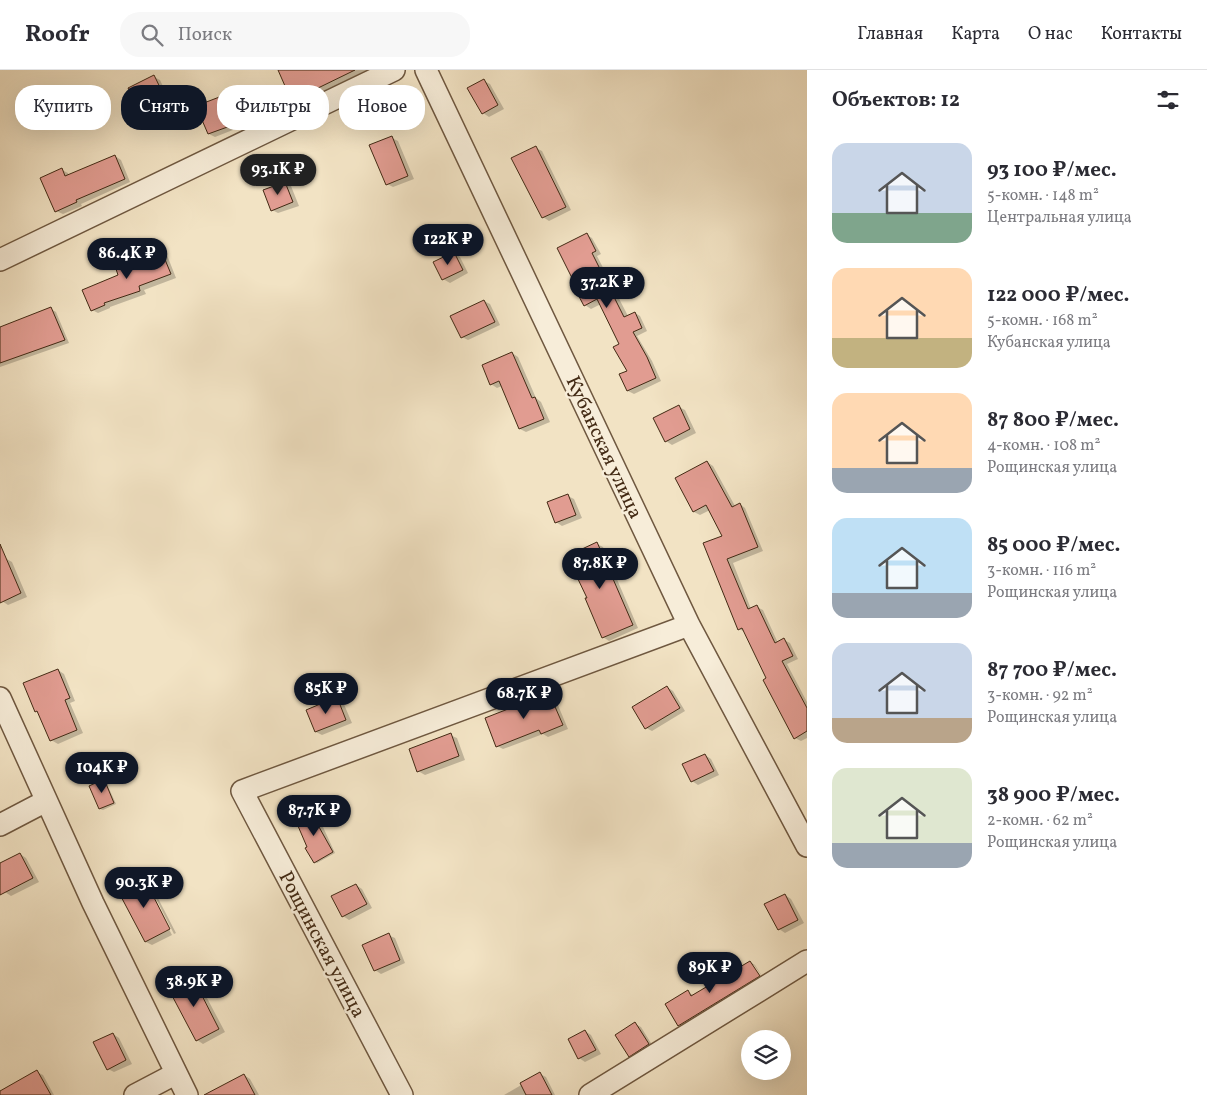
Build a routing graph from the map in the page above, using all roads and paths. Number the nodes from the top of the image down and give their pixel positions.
1 (394, 70) edge
2 (426, 70) edge
3 (0, 260) edge
4 (689, 625) junction
5 (0, 698) edge
6 (46, 801) junction
7 (0, 826) edge
8 (807, 846) edge
9 (807, 961) edge
10 (175, 1074) junction
11 (135, 1095) edge
12 (187, 1095) edge
13 (402, 1095) edge
14 (590, 1095) edge

1 - 3 street
2 - 4 street, Кубанская улица
4 - 8 street, Кубанская улица
4 - 13 street, Рощинская улица
5 - 6 street
6 - 7 street
6 - 10 street
9 - 14 street
10 - 11 street
10 - 12 street

